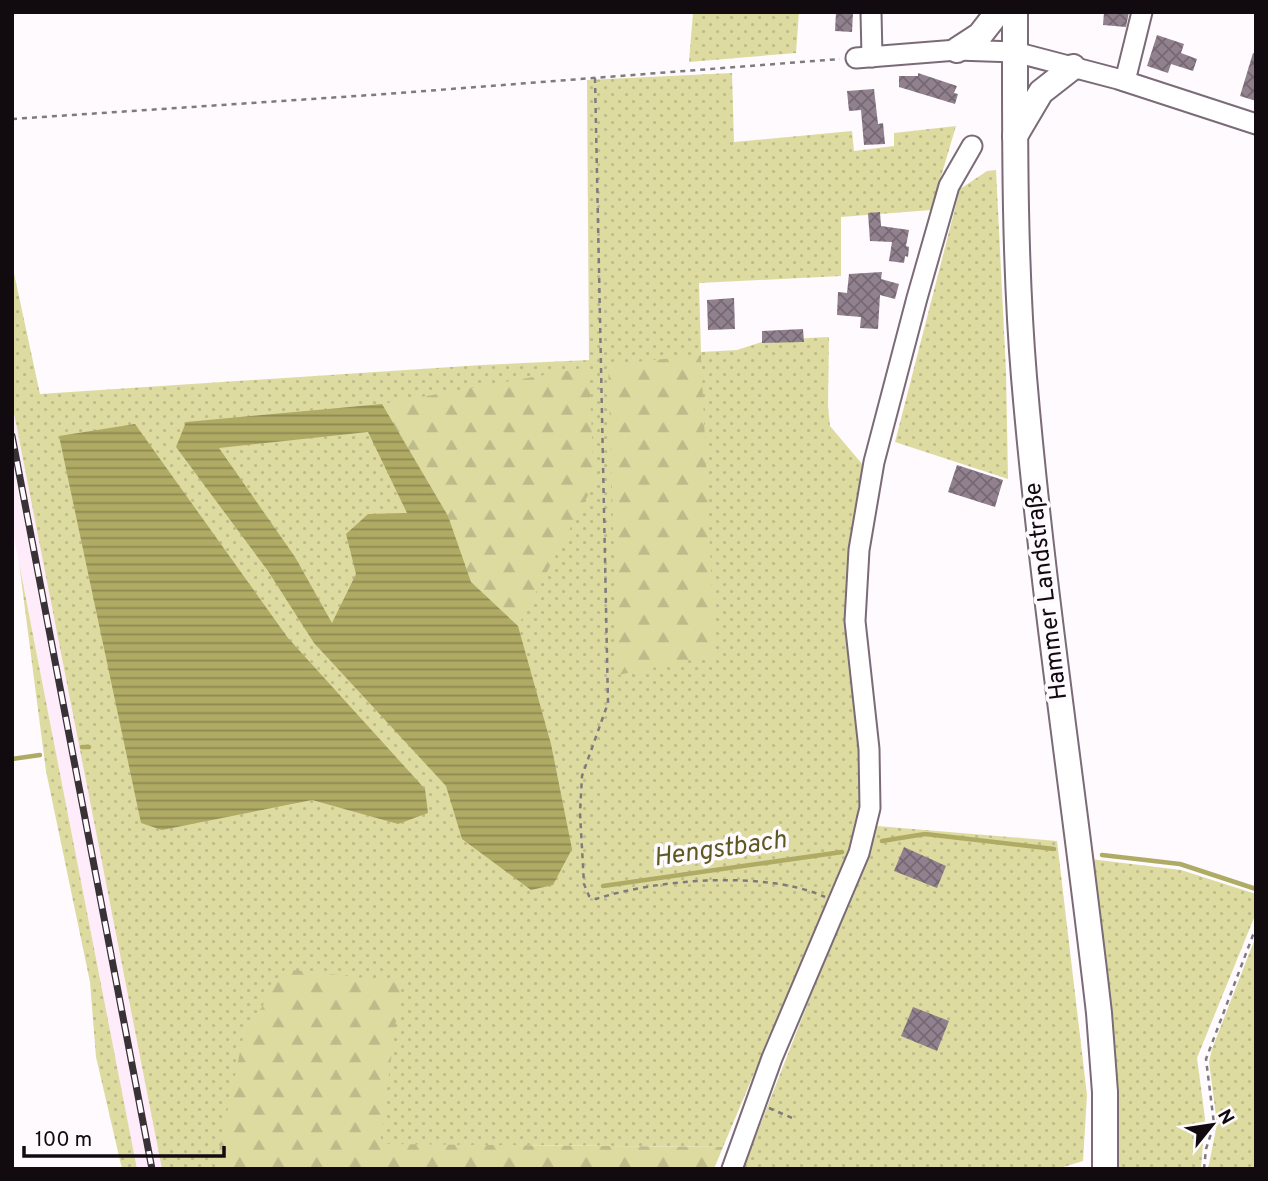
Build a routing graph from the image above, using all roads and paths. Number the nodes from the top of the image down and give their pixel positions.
1 (871, 12) edge
2 (998, 12) edge
3 (1015, 12) edge
4 (1142, 12) edge
5 (957, 50) junction
6 (1015, 52) junction
7 (864, 57) junction
8 (1073, 67) junction
9 (595, 78) junction
10 (1125, 81) junction
11 (12, 120) edge
12 (1256, 124) edge
13 (1014, 137) junction
14 (972, 146) dead end
15 (838, 903) junction
16 (1256, 927) edge
17 (756, 1103) junction
18 (792, 1118) dead end
19 (732, 1169) edge
20 (1105, 1169) edge
21 (1204, 1169) edge

1 - 7 street
2 - 5 main road
3 - 6 main road, Hammer Landstraße
4 - 10 street
5 - 6 street
5 - 7 street
6 - 8 street
6 - 13 main road, Hammer Landstraße
7 - 9 path
8 - 10 street
8 - 13 main road
9 - 11 path
9 - 15 path
10 - 12 street
13 - 20 main road, Hammer Landstraße
14 - 15 street
15 - 17 street
16 - 21 path
17 - 18 path
17 - 19 street

